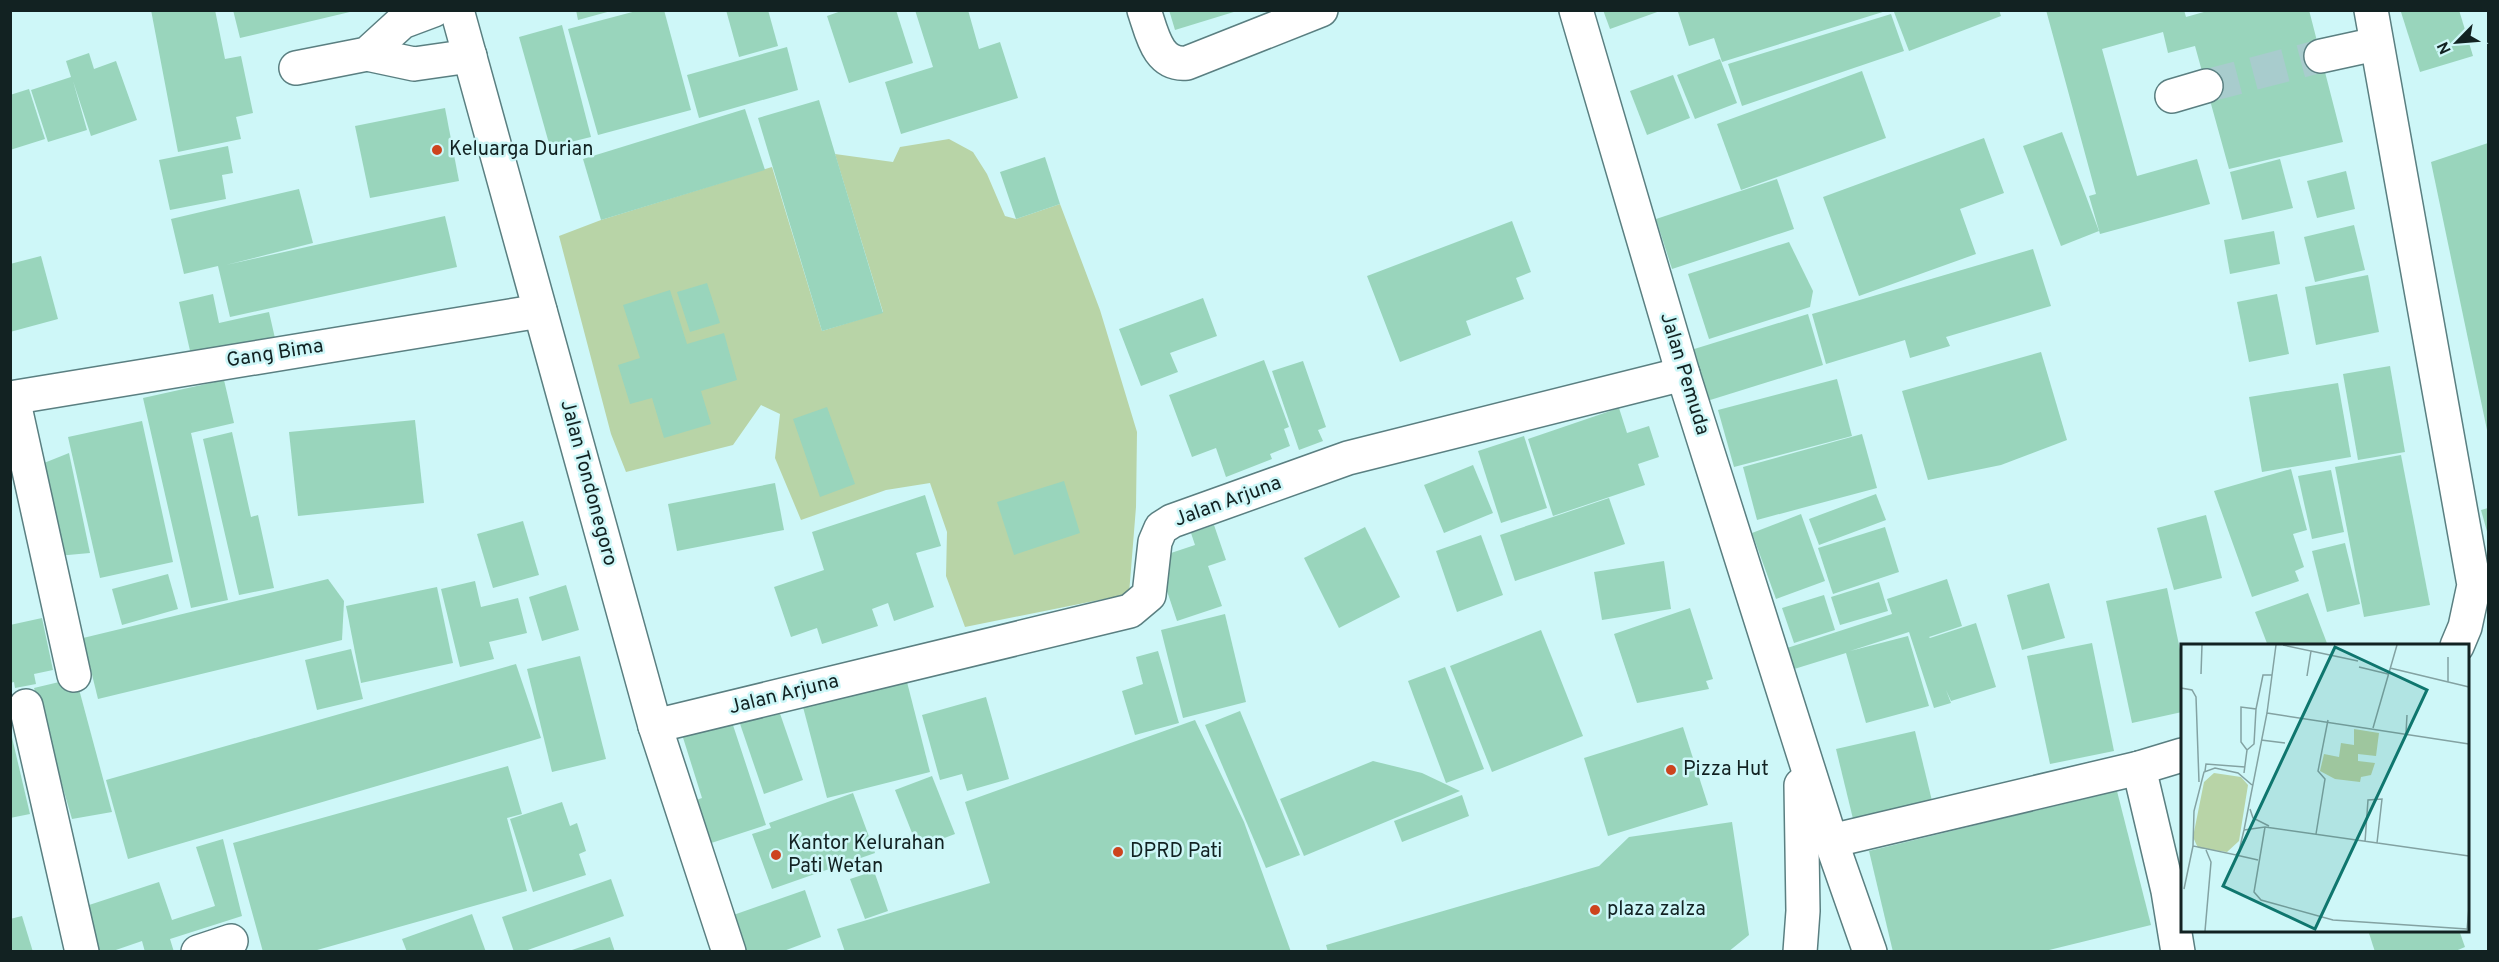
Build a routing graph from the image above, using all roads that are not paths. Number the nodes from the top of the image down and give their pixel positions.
1 (434, 10) edge
2 (457, 10) edge
3 (1143, 10) edge
4 (1321, 10) edge
5 (1576, 10) edge
6 (2370, 10) edge
7 (2376, 44) junction
8 (367, 54) junction
9 (470, 56) junction
10 (2320, 56) tunnel mouth
11 (296, 68) dead end
12 (2206, 86) tunnel mouth
13 (2172, 96) dead end
14 (540, 311) junction
15 (1683, 374) junction
16 (12, 398) edge
17 (2457, 644) edge
18 (74, 675) dead end
19 (26, 706) dead end
20 (655, 726) junction
21 (1798, 736) junction
22 (2181, 755) edge
23 (2139, 768) junction
24 (1831, 841) junction
25 (231, 941) dead end
26 (82, 951) edge
27 (198, 951) edge
28 (729, 951) edge
29 (1800, 951) edge
30 (1870, 951) edge
31 (2178, 951) edge

1 - 8 street
2 - 9 street, Jalan Tondonegoro
3 - 4 street
5 - 15 street, Jalan Pemuda
6 - 7 street
7 - 10 street
7 - 17 street
8 - 9 street
8 - 11 street
9 - 14 street, Jalan Tondonegoro
12 - 13 street
14 - 16 street, Gang Bima
14 - 20 street, Jalan Tondonegoro
15 - 20 street, Jalan Arjuna
15 - 21 street, Jalan Pemuda
16 - 18 street
19 - 26 street
20 - 28 street, Jalan Tondonegoro
21 - 24 street
21 - 29 street
22 - 23 street
23 - 24 street
23 - 31 street
24 - 30 street
25 - 27 street

